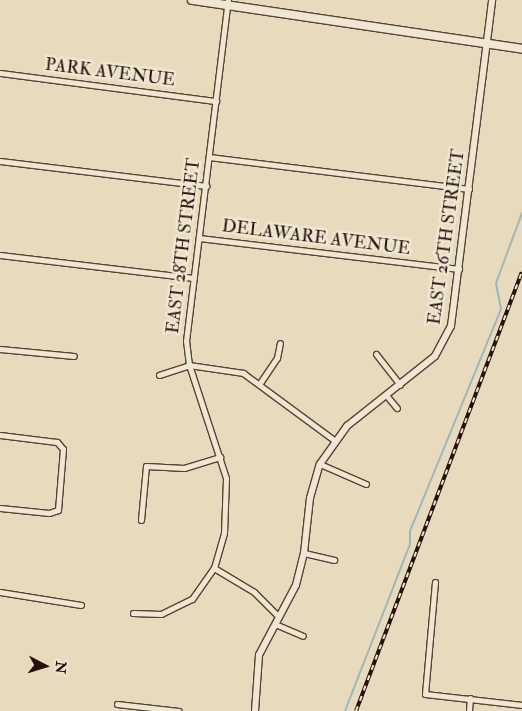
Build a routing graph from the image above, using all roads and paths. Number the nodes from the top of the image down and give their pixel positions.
1 (192, 0) edge
2 (492, 0) edge
3 (227, 2) edge
4 (487, 45) junction
5 (522, 49) edge
6 (0, 73) edge
7 (216, 101) junction
8 (209, 157) junction
9 (0, 161) edge
10 (206, 186) junction
11 (469, 189) junction
12 (198, 238) junction
13 (0, 255) edge
14 (459, 269) junction
15 (194, 278) junction
16 (280, 343) dead end
17 (0, 349) edge
18 (376, 354) dead end
19 (74, 356) dead end
20 (189, 365) junction
21 (159, 375) dead end
22 (260, 384) junction
23 (400, 384) junction
24 (386, 395) junction
25 (397, 408) dead end
26 (0, 435) edge
27 (334, 440) junction
28 (220, 457) junction
29 (320, 464) junction
30 (366, 484) dead end
31 (0, 508) edge
32 (141, 520) dead end
33 (304, 554) junction
34 (334, 560) dead end
35 (214, 568) junction
36 (435, 582) dead end
37 (0, 592) edge
38 (81, 605) dead end
39 (133, 613) dead end
40 (279, 617) junction
41 (275, 624) junction
42 (303, 636) dead end
43 (470, 698) junction
44 (116, 704) dead end
45 (522, 705) edge
46 (179, 711) edge
47 (255, 711) edge
48 (469, 711) edge

1 - 3 main road
2 - 4 street, EAST 26TH STREET
3 - 4 main road
3 - 7 street, EAST 28TH STREET
4 - 5 main road
4 - 11 street, EAST 26TH STREET
6 - 7 street, PARK AVENUE
7 - 8 street, EAST 28TH STREET
8 - 10 street, EAST 28TH STREET
8 - 11 street
9 - 10 street
10 - 12 street, EAST 28TH STREET
11 - 14 street, EAST 26TH STREET
12 - 14 street, DELAWARE AVENUE
12 - 15 street, EAST 28TH STREET
13 - 15 street
14 - 23 street, EAST 26TH STREET
15 - 20 street, EAST 28TH STREET
16 - 22 street
17 - 19 street
18 - 23 street
20 - 21 street
20 - 22 street
20 - 28 street, EAST 28TH STREET
22 - 27 street
23 - 24 street, EAST 26TH STREET
24 - 25 street
24 - 27 street, EAST 26TH STREET
26 - 31 street
27 - 29 street, EAST 26TH STREET
28 - 32 street
28 - 35 street, EAST 28TH STREET
29 - 30 street
29 - 33 street, EAST 26TH STREET
33 - 34 street
33 - 40 street, EAST 26TH STREET
35 - 39 street, EAST 28TH STREET
35 - 40 street
36 - 43 street
37 - 38 street
40 - 41 street, EAST 26TH STREET
41 - 42 street
41 - 47 street, EAST 26TH STREET
43 - 45 street
43 - 48 street
44 - 46 street

